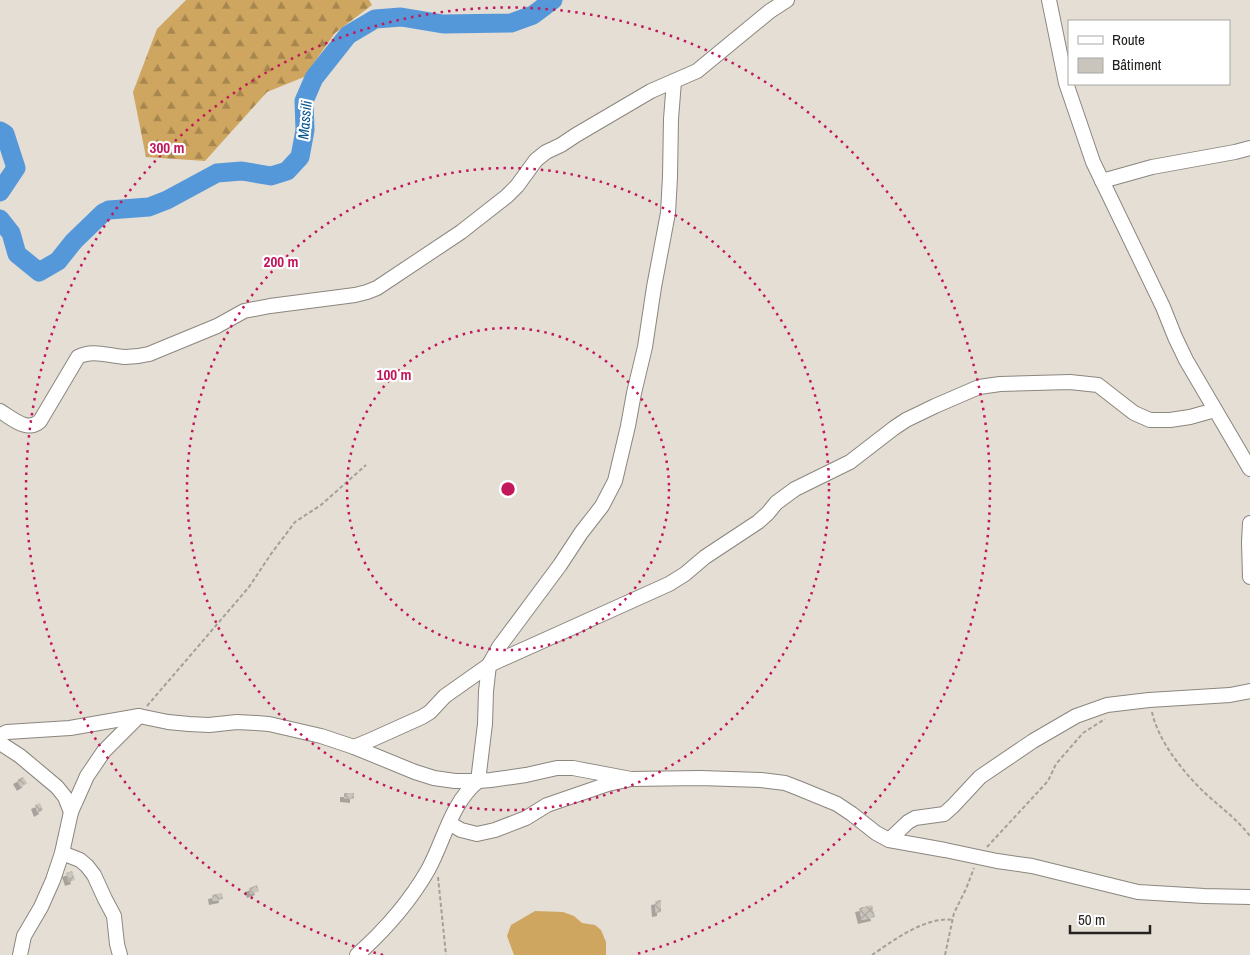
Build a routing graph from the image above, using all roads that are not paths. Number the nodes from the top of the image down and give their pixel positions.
1 (787, 0) edge
2 (1049, 0) edge
3 (674, 81) junction
4 (1250, 148) edge
5 (1102, 180) junction
6 (1215, 410) junction
7 (0, 411) edge
8 (1250, 469) edge
9 (1250, 523) edge
10 (1250, 577) edge
11 (489, 665) junction
12 (1250, 691) edge
13 (139, 716) junction
14 (0, 735) edge
15 (0, 743) edge
16 (354, 747) junction
17 (630, 779) junction
18 (478, 781) junction
19 (71, 812) junction
20 (449, 823) junction
21 (889, 840) junction
22 (62, 853) junction
23 (1250, 897) edge
24 (20, 955) edge
25 (120, 955) edge
26 (357, 955) edge

1 - 3 street
2 - 5 street
3 - 7 street
3 - 11 street
4 - 5 street
5 - 6 street
6 - 8 street
6 - 11 street
9 - 10 street
11 - 16 street
11 - 18 street
12 - 21 street
13 - 14 street
13 - 16 street
13 - 19 street
15 - 19 street
16 - 18 street
17 - 18 street
17 - 20 street
17 - 21 street
18 - 20 street
19 - 22 street
20 - 26 street
21 - 23 street
22 - 24 street
22 - 25 street

